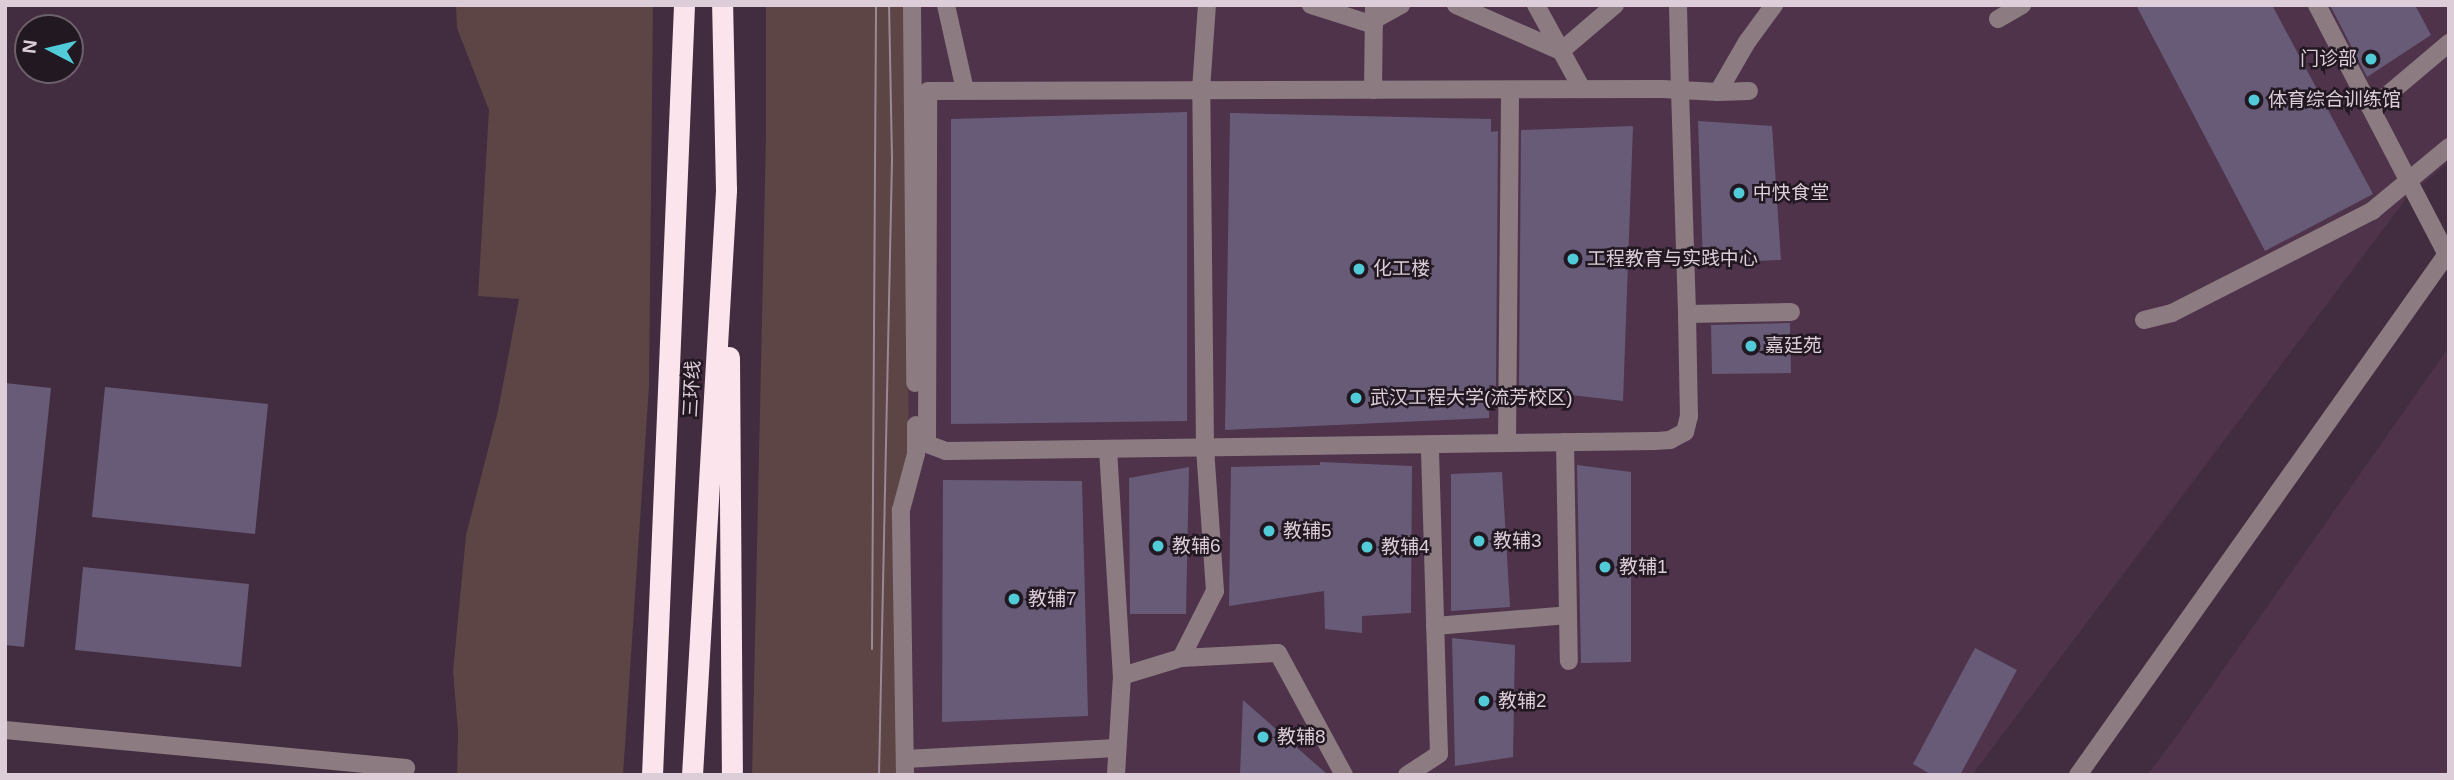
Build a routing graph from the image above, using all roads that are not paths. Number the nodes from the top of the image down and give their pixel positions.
1 (684, 5) edge
2 (722, 5) edge
3 (912, 5) edge
4 (946, 5) edge
5 (1207, 5) edge
6 (1311, 5) edge
7 (1401, 5) edge
8 (1456, 5) edge
9 (1536, 5) edge
10 (1615, 5) edge
11 (1678, 5) edge
12 (1774, 5) edge
13 (2022, 5) edge
14 (2317, 5) edge
15 (1374, 17) edge
16 (1998, 19) dead end
17 (2449, 43) edge
18 (1561, 51) junction
19 (1582, 89) junction
20 (965, 90) junction
21 (1200, 90) junction
22 (1373, 90) junction
23 (1510, 90) junction
24 (1680, 90) junction
25 (1749, 91) dead end
26 (1718, 92) junction
27 (2372, 108) junction
28 (2449, 147) edge
29 (2409, 179) junction
30 (726, 190) junction
31 (2448, 254) edge
32 (1790, 312) dead end
33 (1687, 314) junction
34 (2144, 320) dead end
35 (1565, 442) junction
36 (1507, 443) junction
37 (1430, 444) junction
38 (1205, 447) junction
39 (1108, 449) junction
40 (1568, 615) junction
41 (1435, 626) junction
42 (1181, 658) junction
43 (1569, 661) dead end
44 (1122, 677) junction
45 (655, 727) junction
46 (5, 730) edge
47 (1117, 748) junction
48 (905, 767) edge
49 (406, 768) dead end
50 (646, 775) edge
51 (652, 775) edge
52 (692, 775) edge
53 (732, 775) edge
54 (1116, 775) edge
55 (1345, 775) edge
56 (1407, 775) edge
57 (2078, 775) edge

1 - 45 highway, 三环线
2 - 30 highway, 三环线
3 - 48 street
4 - 20 street
5 - 21 street
6 - 15 street
7 - 15 street
8 - 18 street
9 - 18 street
10 - 18 street
11 - 24 street
12 - 26 street
13 - 16 street
14 - 27 street
15 - 22 street
17 - 27 street
18 - 19 street
19 - 23 street
19 - 24 street
20 - 21 street
20 - 39 street
21 - 22 street
21 - 38 street
22 - 23 street
23 - 36 street
24 - 26 street
24 - 33 street
25 - 26 street
27 - 29 street
28 - 29 street
29 - 31 street
29 - 34 street
30 - 52 highway, 三环线
30 - 53 highway
31 - 57 street
32 - 33 street
33 - 35 street
35 - 36 street
35 - 40 street
36 - 37 street
37 - 38 street
37 - 41 street
38 - 39 street
38 - 42 street
39 - 44 street
40 - 41 street
40 - 43 street
41 - 56 street
42 - 44 street
42 - 55 street
44 - 47 street
45 - 50 highway
45 - 51 highway, 三环线
46 - 49 street
47 - 48 street
47 - 54 street

